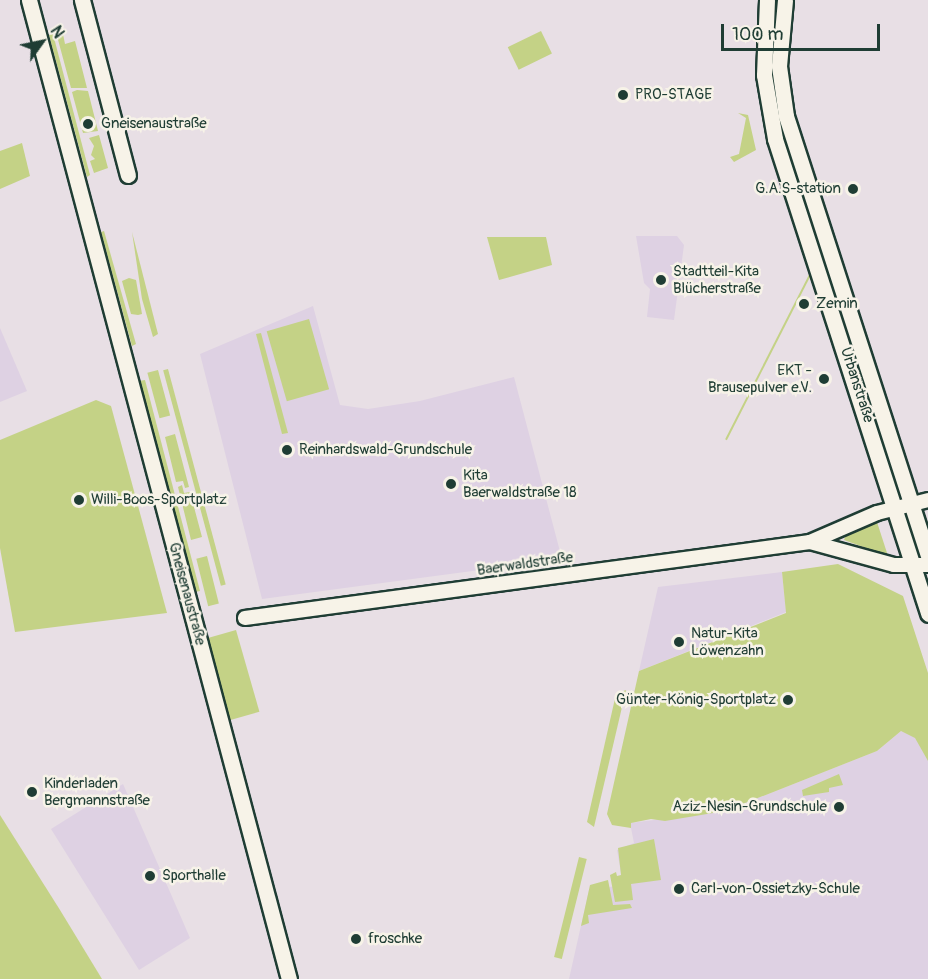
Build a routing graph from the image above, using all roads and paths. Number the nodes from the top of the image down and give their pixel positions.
1 (29, 0) edge
2 (82, 0) edge
3 (767, 0) edge
4 (784, 0) edge
5 (128, 175) dead end
6 (928, 500) edge
7 (910, 503) junction
8 (894, 507) junction
9 (810, 542) junction
10 (928, 555) edge
11 (920, 566) edge
12 (928, 614) edge
13 (245, 618) dead end
14 (289, 979) edge

1 - 14 main road, Gneisenaustraße
2 - 5 main road
3 - 8 main road, Urbanstraße
4 - 7 main road, Urbanstraße
6 - 7 street, Baerwaldstraße
7 - 8 street, Baerwaldstraße
7 - 10 main road, Urbanstraße
8 - 9 street, Baerwaldstraße
8 - 11 main road, Urbanstraße
9 - 11 street, Baerwaldstraße
9 - 13 street, Baerwaldstraße
11 - 12 main road, Urbanstraße

